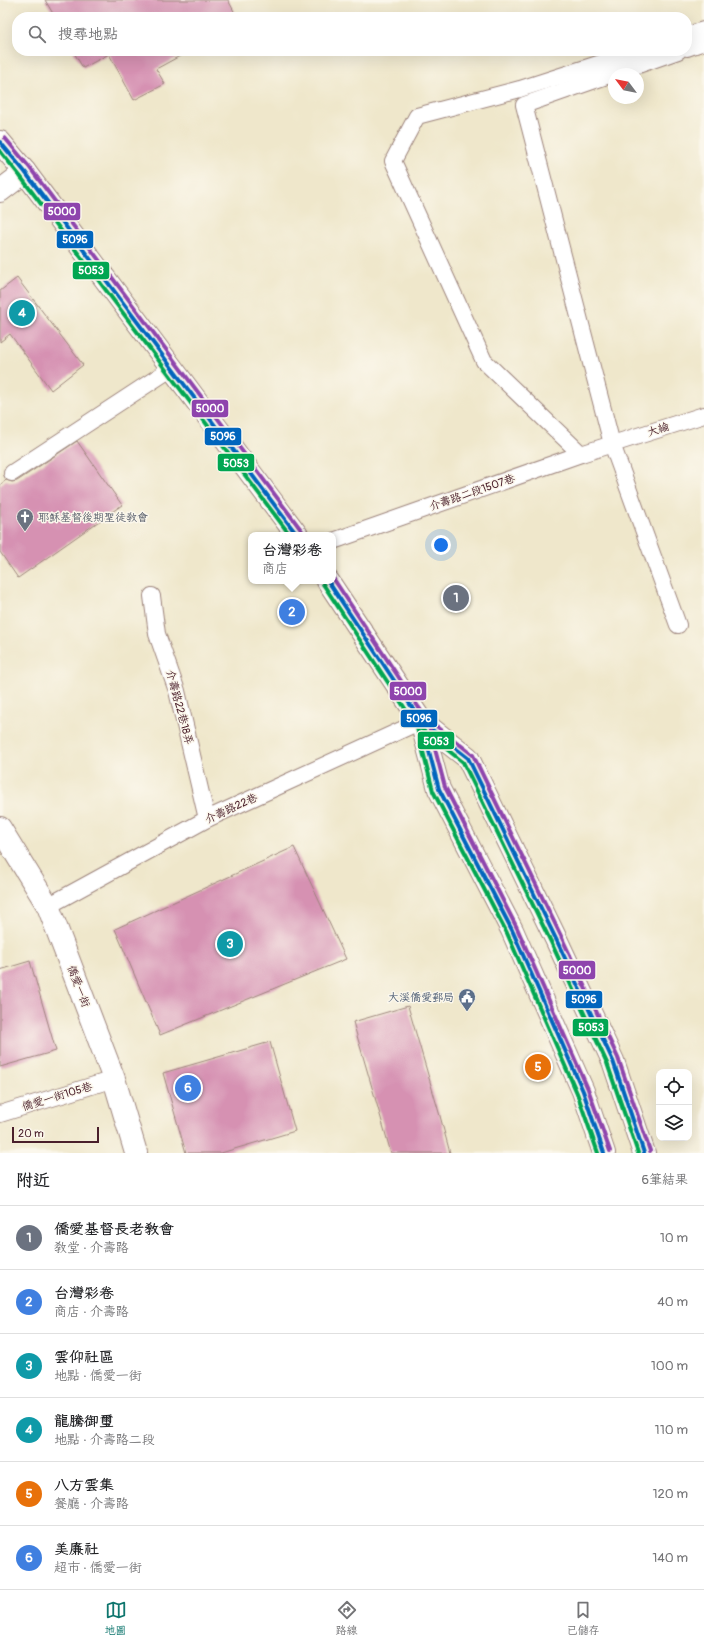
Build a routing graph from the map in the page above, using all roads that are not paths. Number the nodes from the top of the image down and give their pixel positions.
1 (704, 30) edge
2 (692, 34) edge
3 (704, 42) edge
4 (692, 46) edge
5 (623, 56) edge
6 (663, 56) edge
7 (0, 142) edge
8 (25, 172) junction
9 (0, 191) edge
10 (172, 368) junction
11 (704, 415) edge
12 (612, 444) junction
13 (581, 454) junction
14 (12, 473) dead end
15 (295, 532) edge
16 (336, 540) edge
17 (330, 584) edge
18 (152, 596) dead end
19 (678, 625) dead end
20 (420, 721) junction
21 (207, 818) junction
22 (0, 828) edge
23 (48, 906) junction
24 (114, 1079) junction
25 (0, 1114) edge
26 (136, 1153) edge
27 (604, 1153) edge
28 (644, 1153) edge

1 - 2 lane
3 - 4 lane
5 - 13 lane
6 - 12 lane
7 - 8 main road
8 - 9 main road
8 - 10 main road
10 - 14 lane
10 - 15 main road
11 - 12 lane, 大綸
12 - 13 lane, 介壽路二段1507巷
12 - 19 lane
13 - 16 lane, 介壽路二段1507巷
17 - 20 main road
18 - 21 lane, 介壽路22巷18弄
20 - 21 lane, 介壽路22巷
20 - 27 main road
20 - 28 main road
21 - 23 lane, 介壽路22巷
22 - 23 main road, 僑愛一街
23 - 24 main road, 僑愛一街
24 - 25 lane, 僑愛一街105巷
24 - 26 main road, 僑愛一街

